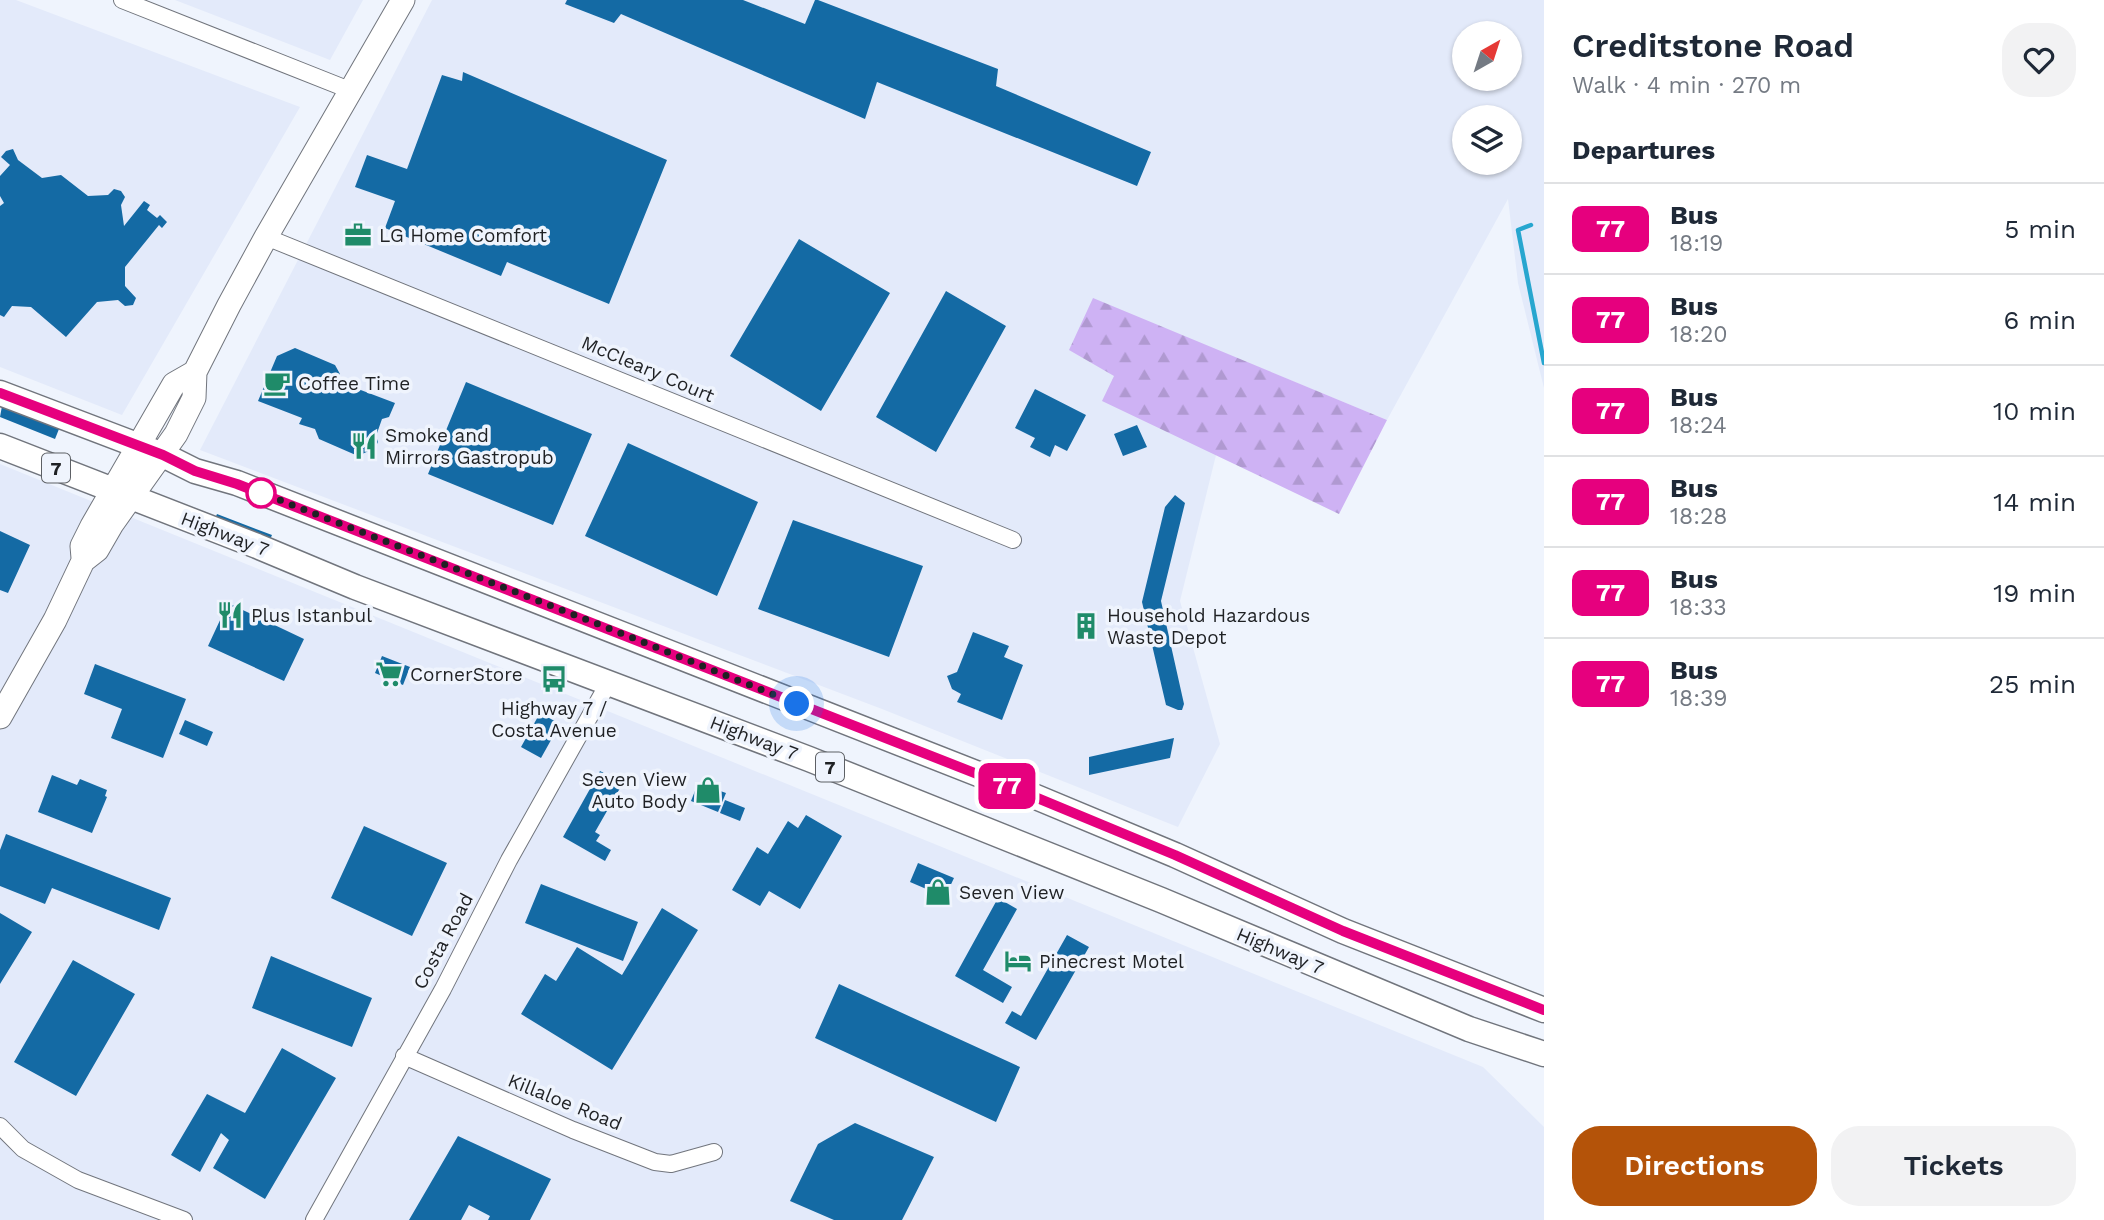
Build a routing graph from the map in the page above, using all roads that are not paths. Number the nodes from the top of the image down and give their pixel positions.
1 (122, 0) edge
2 (403, 0) edge
3 (352, 91) junction
4 (266, 237) junction
5 (195, 372) junction
6 (0, 393) edge
7 (0, 446) edge
8 (138, 446) junction
9 (163, 455) junction
10 (122, 495) junction
11 (1013, 540) dead end
12 (609, 682) junction
13 (0, 717) edge
14 (1544, 1010) edge
15 (1544, 1054) edge
16 (404, 1056) junction
17 (0, 1126) edge
18 (714, 1152) dead end
19 (184, 1220) edge
20 (314, 1220) edge

1 - 3 street
2 - 3 street
3 - 4 street
4 - 5 street
4 - 11 street, McCleary Court
5 - 8 street
5 - 9 street
6 - 8 main road, 7
7 - 10 main road, Highway 7 / 7
8 - 9 main road, 7
8 - 10 street
9 - 10 street
9 - 14 main road, 7
10 - 12 main road, Highway 7 / 7
10 - 13 street
12 - 15 main road, Highway 7 / 7
12 - 16 street, Costa Road
16 - 18 street, Killaloe Road
16 - 20 street, Costa Road
17 - 19 street

